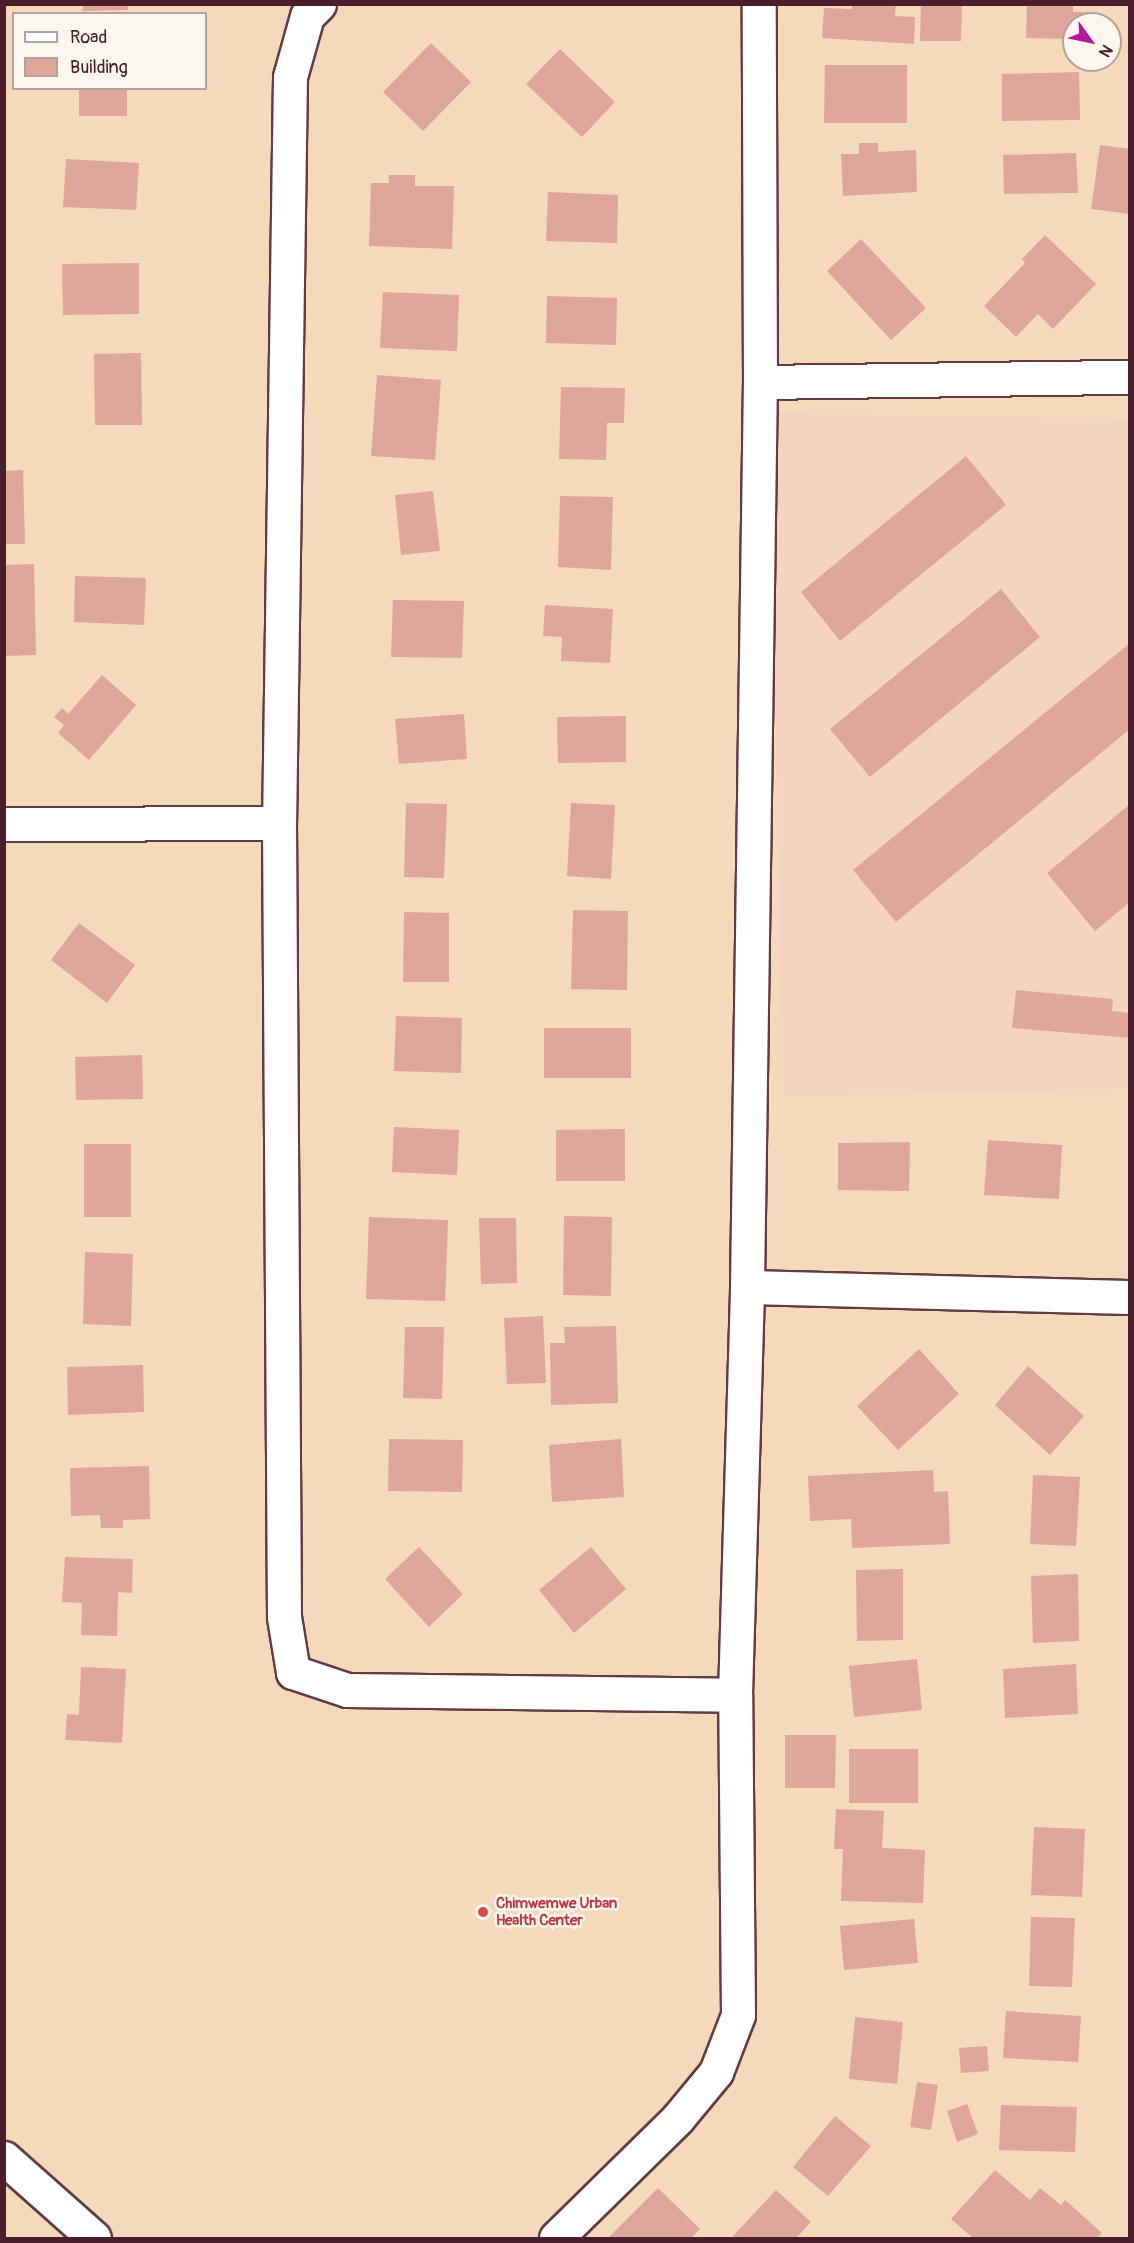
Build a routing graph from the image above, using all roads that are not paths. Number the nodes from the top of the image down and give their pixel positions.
1 (319, 4) edge
2 (759, 4) edge
3 (1130, 376) edge
4 (760, 382) junction
5 (279, 823) junction
6 (4, 824) edge
7 (747, 1287) junction
8 (1130, 1298) edge
9 (735, 1695) junction
10 (4, 2158) edge
11 (94, 2238) edge
12 (556, 2238) edge

1 - 5 street
2 - 4 street
3 - 4 street
4 - 7 street
5 - 6 street
5 - 9 street
7 - 8 street
7 - 9 street
9 - 12 street
10 - 11 street

